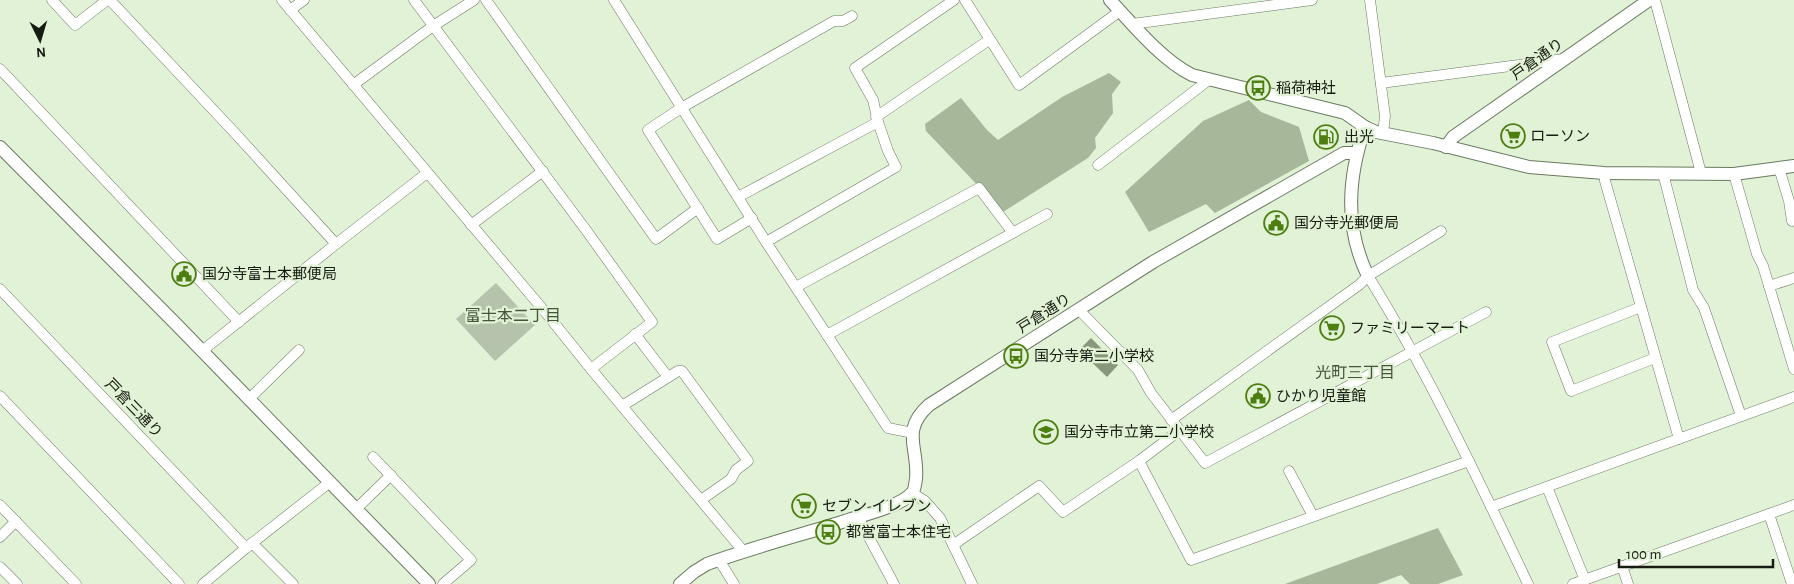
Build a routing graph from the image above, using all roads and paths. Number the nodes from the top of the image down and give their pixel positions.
1 (52, 0) edge
2 (108, 0) edge
3 (282, 0) edge
4 (304, 0) edge
5 (414, 0) edge
6 (474, 0) edge
7 (486, 0) edge
8 (614, 0) edge
9 (954, 0) edge
10 (965, 0) edge
11 (1110, 0) edge
12 (1312, 0) edge
13 (1370, 0) edge
14 (1649, 0) edge
15 (1656, 0) edge
16 (290, 10) junction
17 (1120, 11) junction
18 (852, 16) dead end
19 (1132, 24) junction
20 (433, 26) junction
21 (990, 40) junction
22 (1564, 59) junction
23 (0, 69) edge
24 (1210, 79) junction
25 (1381, 82) junction
26 (353, 85) junction
27 (681, 108) junction
28 (877, 119) junction
29 (1365, 127) junction
30 (1383, 133) junction
31 (0, 146) edge
32 (1446, 147) junction
33 (1356, 153) junction
34 (1098, 165) dead end
35 (1794, 166) edge
36 (1779, 168) junction
37 (543, 171) junction
38 (427, 173) junction
39 (1604, 173) junction
40 (1663, 173) junction
41 (1701, 173) junction
42 (1734, 174) junction
43 (738, 197) junction
44 (698, 208) junction
45 (1047, 214) dead end
46 (752, 218) junction
47 (1792, 221) dead end
48 (471, 225) junction
49 (1440, 231) dead end
50 (1013, 234) junction
51 (766, 242) junction
52 (336, 244) junction
53 (1368, 276) junction
54 (1794, 278) edge
55 (1769, 286) junction
56 (796, 287) junction
57 (0, 289) edge
58 (1641, 307) junction
59 (1079, 310) junction
60 (1486, 312) dead end
61 (239, 322) junction
62 (635, 334) junction
63 (827, 334) junction
64 (202, 350) junction
65 (299, 350) dead end
66 (1413, 352) junction
67 (1655, 358) junction
68 (590, 369) junction
69 (1794, 369) edge
70 (668, 378) junction
71 (0, 396) edge
72 (1794, 397) edge
73 (249, 399) junction
74 (622, 406) junction
75 (1741, 416) junction
76 (1171, 420) junction
77 (1180, 430) junction
78 (912, 432) junction
79 (1678, 439) junction
80 (373, 457) dead end
81 (1468, 461) junction
82 (1139, 462) junction
83 (1288, 470) dead end
84 (390, 475) junction
85 (330, 482) junction
86 (1547, 487) junction
87 (912, 493) junction
88 (701, 500) junction
89 (0, 505) edge
90 (1794, 505) edge
91 (1491, 507) junction
92 (356, 509) junction
93 (1769, 514) junction
94 (1313, 516) junction
95 (858, 517) junction
96 (16, 522) junction
97 (0, 537) edge
98 (953, 544) junction
99 (249, 545) junction
100 (744, 552) junction
101 (719, 560) junction
102 (0, 566) edge
103 (1622, 566) junction
104 (1585, 580) junction
105 (17, 584) edge
106 (76, 584) edge
107 (179, 584) edge
108 (203, 584) edge
109 (292, 584) edge
110 (430, 584) edge
111 (443, 584) edge
112 (680, 584) edge
113 (734, 584) edge
114 (894, 584) edge
115 (972, 584) edge
116 (1528, 584) edge
117 (1573, 584) edge
118 (1628, 584) edge
119 (1792, 584) edge

1 - 2 street
2 - 52 street
3 - 16 street
4 - 16 street
5 - 20 street
6 - 20 street
7 - 44 street
8 - 27 street
9 - 28 street
10 - 21 street
11 - 17 street
12 - 19 street
13 - 25 street
14 - 22 street, 戸倉通り
15 - 41 street
16 - 26 street
17 - 19 street
17 - 21 street
18 - 27 street
19 - 24 street
20 - 26 street
20 - 37 street
21 - 28 street
22 - 25 street
22 - 32 street, 戸倉通り
23 - 61 street
24 - 29 street
24 - 34 street
25 - 30 street
26 - 38 street
27 - 43 street
27 - 44 street
28 - 43 street
28 - 51 street
29 - 30 street
29 - 33 street
30 - 32 street
31 - 64 street
32 - 39 street
33 - 53 street
33 - 59 street, 戸倉通り
35 - 36 street
36 - 42 street
36 - 47 street
37 - 48 street
37 - 62 street
38 - 48 street
38 - 52 street
39 - 40 street
39 - 58 street
40 - 41 street
40 - 75 street
41 - 42 street
42 - 55 street
43 - 46 street
44 - 46 street
45 - 50 street
46 - 51 street
48 - 68 street
49 - 53 street
50 - 56 street
50 - 63 street
51 - 56 street
52 - 61 street
53 - 66 street
53 - 76 street
54 - 55 street
55 - 69 street
56 - 63 street
57 - 99 street, 戸倉三通り
58 - 67 street
58 - 67 street
59 - 76 street
59 - 78 street, 戸倉通り
60 - 66 street
61 - 64 street
62 - 68 street
62 - 70 street
63 - 78 street
64 - 73 street
65 - 73 street
66 - 77 street
66 - 81 street
67 - 79 street
68 - 74 street
70 - 74 street
70 - 88 street
71 - 107 street
72 - 75 street
73 - 85 street
74 - 88 street
75 - 79 street
76 - 77 street
77 - 82 street
78 - 87 street
79 - 86 street
80 - 84 street
81 - 91 street
81 - 94 street
82 - 94 street
82 - 98 street
83 - 94 street
84 - 92 street
84 - 111 street
85 - 92 street
85 - 99 street
86 - 91 street
86 - 104 street
87 - 95 street
87 - 98 street
88 - 100 street
89 - 96 street
90 - 93 street
91 - 116 street
92 - 110 street
93 - 103 street
93 - 119 street
95 - 100 street
95 - 114 street
96 - 97 street
96 - 106 street
98 - 115 street
99 - 108 street
99 - 109 street, 戸倉三通り
100 - 101 street
101 - 112 street
101 - 113 street
102 - 105 street
103 - 104 street
103 - 118 street
104 - 117 street

